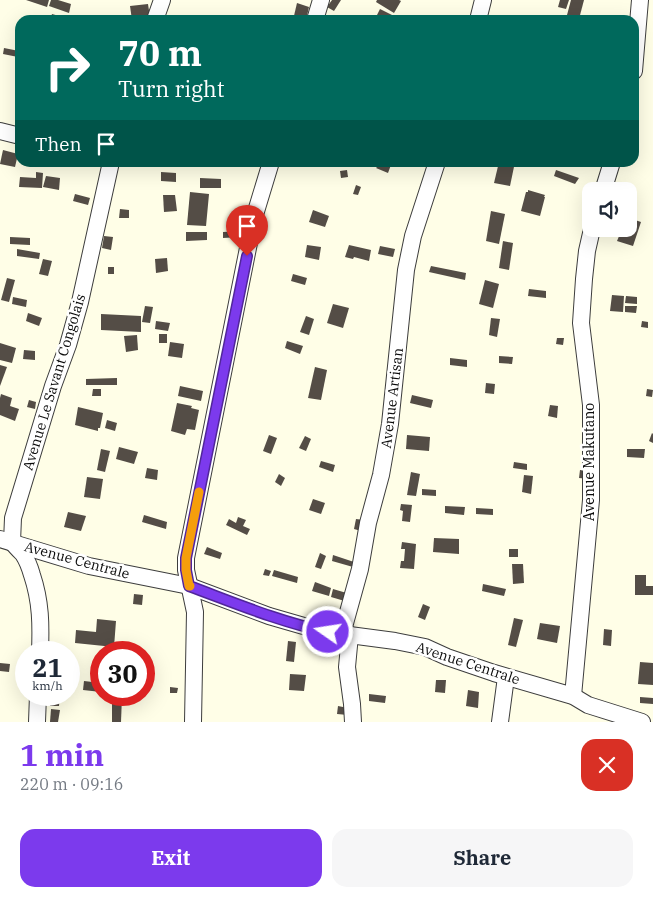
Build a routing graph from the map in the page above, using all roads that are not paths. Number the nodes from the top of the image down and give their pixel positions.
1 (162, 0) edge
2 (321, 0) edge
3 (483, 0) edge
4 (640, 0) edge
5 (158, 15) edge
6 (316, 15) edge
7 (479, 15) edge
8 (639, 15) edge
9 (0, 131) edge
10 (15, 135) edge
11 (110, 167) edge
12 (269, 167) edge
13 (434, 167) edge
14 (610, 167) edge
15 (606, 182) edge
16 (590, 237) edge
17 (6, 541) edge
18 (189, 586) junction
19 (346, 635) junction
20 (40, 641) edge
21 (506, 677) junction
22 (573, 696) junction
23 (38, 706) edge
24 (37, 722) edge
25 (193, 722) edge
26 (353, 722) edge
27 (500, 722) edge
28 (642, 722) edge

1 - 5 street
2 - 6 street
3 - 7 street
4 - 8 street
9 - 10 street
11 - 17 street, Avenue Le Savant Congolais
12 - 18 street
13 - 19 street, Avenue Artisan
14 - 15 street
16 - 22 street, Avenue Makutano
17 - 18 street, Avenue Centrale
17 - 20 street
18 - 19 street, Avenue Centrale
18 - 25 street
19 - 21 street, Avenue Centrale
19 - 26 street, Avenue Artisan
21 - 22 street, Avenue Centrale
21 - 27 street
22 - 28 street, Avenue Centrale
23 - 24 street

